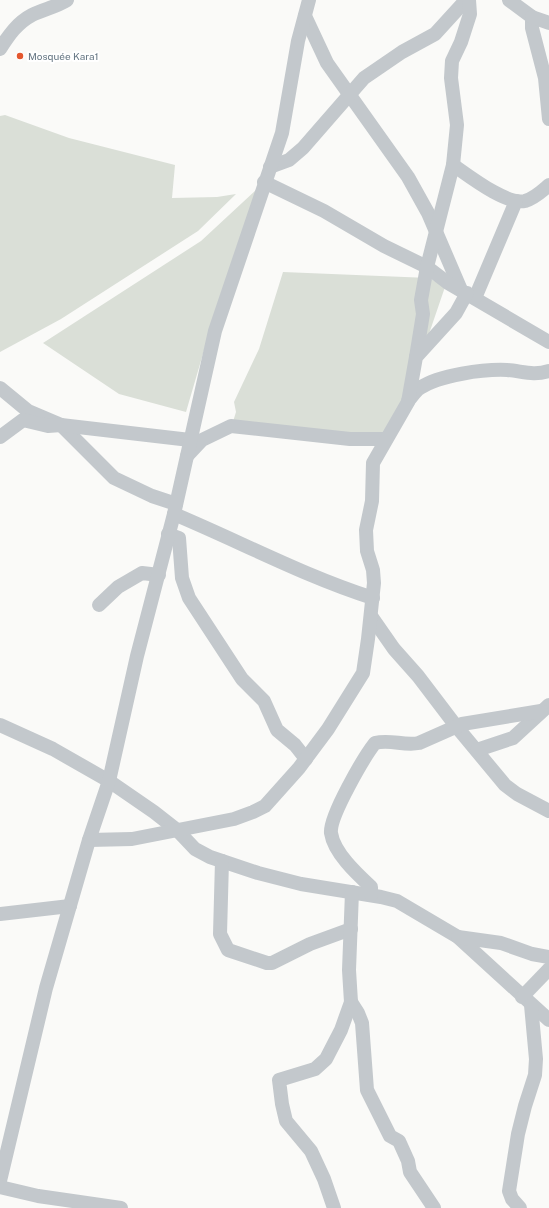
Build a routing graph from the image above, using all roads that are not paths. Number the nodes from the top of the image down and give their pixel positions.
1 (67, 0) edge
2 (309, 0) edge
3 (468, 0) edge
4 (509, 0) edge
5 (305, 16) junction
6 (532, 17) junction
7 (549, 23) edge
8 (0, 49) edge
9 (349, 94) junction
10 (549, 120) edge
11 (453, 165) junction
12 (270, 167) junction
13 (264, 182) junction
14 (549, 185) edge
15 (516, 201) junction
16 (435, 230) junction
17 (427, 267) junction
18 (468, 294) junction
19 (549, 342) edge
20 (416, 357) junction
21 (549, 371) edge
22 (0, 388) edge
23 (408, 402) junction
24 (60, 425) junction
25 (0, 437) edge
26 (386, 439) junction
27 (190, 440) junction
28 (187, 456) junction
29 (175, 509) junction
30 (168, 534) junction
31 (159, 575) junction
32 (373, 598) junction
33 (99, 605) dead end
34 (371, 616) junction
35 (545, 708) edge
36 (0, 725) edge
37 (456, 726) junction
38 (476, 750) junction
39 (306, 759) junction
40 (109, 781) junction
41 (549, 811) edge
42 (177, 830) junction
43 (89, 840) junction
44 (222, 861) junction
45 (352, 892) junction
46 (371, 895) junction
47 (70, 906) junction
48 (0, 914) edge
49 (351, 929) junction
50 (458, 937) junction
51 (549, 957) edge
52 (549, 969) edge
53 (526, 1001) junction
54 (351, 1002) junction
55 (549, 1020) edge
56 (0, 1182) edge
57 (0, 1187) edge
58 (121, 1208) edge
59 (334, 1208) edge
60 (434, 1208) edge
61 (520, 1208) edge

1 - 8 street
2 - 5 street
3 - 9 street
3 - 11 street
4 - 6 street
5 - 9 street
5 - 12 street
6 - 7 street
6 - 10 street
9 - 12 street
9 - 16 street
11 - 15 street
11 - 16 street
12 - 13 street
13 - 17 street
13 - 27 street
14 - 15 street
15 - 18 street
16 - 17 street
16 - 18 street
17 - 18 street
17 - 20 street
18 - 19 street
18 - 20 street
20 - 23 street
21 - 23 street
22 - 24 street
23 - 26 street
24 - 25 street
24 - 27 street
24 - 29 street
26 - 28 street
26 - 32 street
27 - 28 street
28 - 29 street
29 - 30 street
29 - 32 street
30 - 31 street
30 - 39 street
31 - 33 street
31 - 40 street
32 - 34 street
34 - 37 street
34 - 39 street
35 - 37 street
35 - 38 street
36 - 40 street
37 - 38 street
37 - 46 street
38 - 41 street
39 - 42 street
40 - 42 street
40 - 43 street
42 - 43 street
42 - 44 street
43 - 47 street
44 - 45 street
44 - 49 street
45 - 46 street
45 - 49 street
46 - 50 street
47 - 48 street
47 - 56 street
49 - 54 street
50 - 51 street
50 - 53 street
52 - 53 street
53 - 55 street
53 - 61 street
54 - 59 street
54 - 60 street
57 - 58 street

